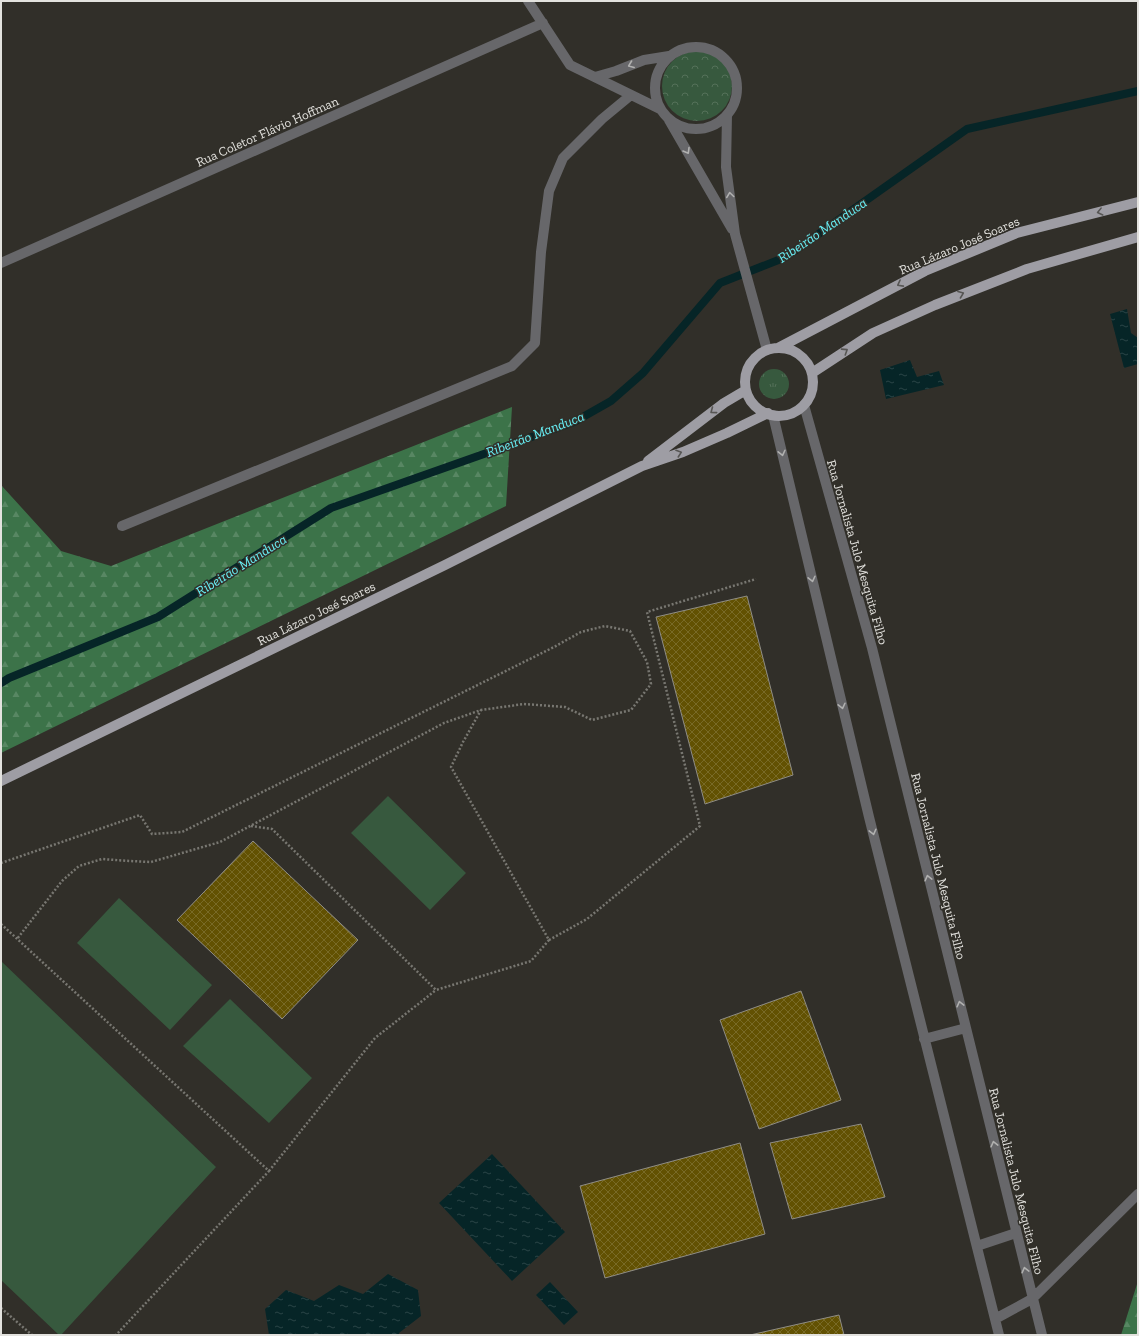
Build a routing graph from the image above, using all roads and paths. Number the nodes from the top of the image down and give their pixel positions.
1 (528, 1) edge
2 (543, 24) junction
3 (669, 56) junction
4 (595, 77) junction
5 (631, 95) junction
6 (660, 109) junction
7 (727, 115) junction
8 (668, 118) junction
9 (1138, 202) edge
10 (1138, 237) edge
11 (736, 238) junction
12 (1, 263) edge
13 (778, 348) junction
14 (767, 350) junction
15 (812, 373) junction
16 (746, 390) junction
17 (804, 405) junction
18 (770, 414) junction
19 (642, 466) junction
20 (122, 526) dead end
21 (756, 579) dead end
22 (481, 710) junction
23 (1, 781) edge
24 (250, 826) junction
25 (1, 863) edge
26 (1, 924) edge
27 (17, 939) junction
28 (549, 940) junction
29 (436, 990) junction
30 (966, 1028) junction
31 (924, 1039) junction
32 (269, 1171) junction
33 (1138, 1194) edge
34 (1016, 1233) junction
35 (977, 1246) junction
36 (1032, 1299) junction
37 (1, 1308) edge
38 (995, 1319) junction
39 (32, 1335) edge
40 (116, 1335) edge
41 (999, 1335) edge
42 (1042, 1335) edge

1 - 2 street
2 - 4 street
2 - 12 street, Rua Coletor Flávio Hoffman
3 -> 4 street
3 - 6 street
3 - 7 street
4 - 5 street
5 - 6 street
5 - 20 street
6 - 8 street
7 - 8 street
11 -> 7 street
8 -> 11 street
9 -> 13 main road, Rua Lázaro José Soares
15 -> 10 main road
11 - 14 street
13 - 14 main road
13 - 15 main road
14 - 16 main road
15 - 17 main road
16 - 18 main road
16 -> 19 main road, Rua Lázaro José Soares
17 - 18 main road
30 -> 17 street, Rua Jornalista Julo Mesquita Filho
19 -> 18 main road, Rua Lázaro José Soares
18 -> 31 street
19 - 23 main road, Rua Lázaro José Soares
21 - 28 path
22 - 24 path
22 - 25 path
22 - 28 path
24 - 27 path
24 - 29 path
26 - 27 path
27 - 32 path
28 - 29 path
29 - 32 path
30 - 31 street
34 -> 30 street, Rua Jornalista Julo Mesquita Filho
31 - 35 street
32 - 40 path
33 - 36 street
34 - 35 street
36 -> 34 street, Rua Jornalista Julo Mesquita Filho
35 - 38 street
36 - 38 street
36 - 42 street, Rua Jornalista Julo Mesquita Filho
37 - 39 path
38 - 41 street

